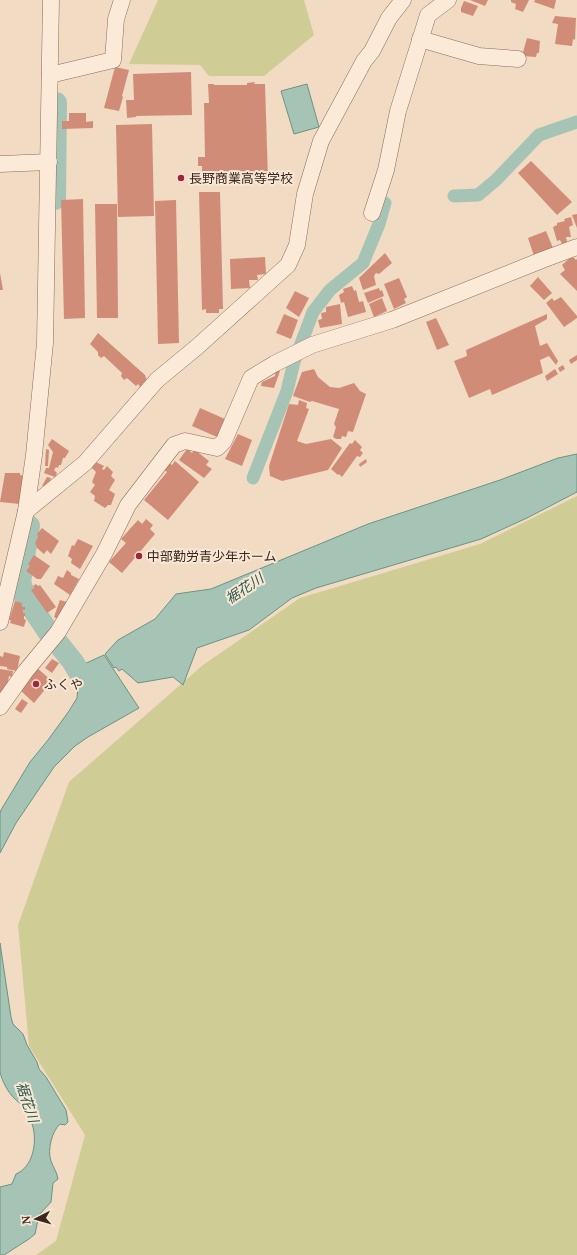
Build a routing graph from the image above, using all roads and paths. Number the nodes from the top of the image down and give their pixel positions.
1 (51, 0) edge
2 (122, 0) edge
3 (403, 0) edge
4 (448, 0) edge
5 (420, 39) junction
6 (518, 59) dead end
7 (50, 75) junction
8 (49, 162) junction
9 (0, 164) edge
10 (372, 213) dead end
11 (577, 247) edge
12 (26, 511) junction
13 (0, 622) edge
14 (0, 707) edge

1 - 7 street
2 - 7 street
3 - 12 street
4 - 5 street
5 - 6 street
5 - 10 street
7 - 8 street
8 - 9 street
8 - 12 street
11 - 14 street
12 - 13 street

